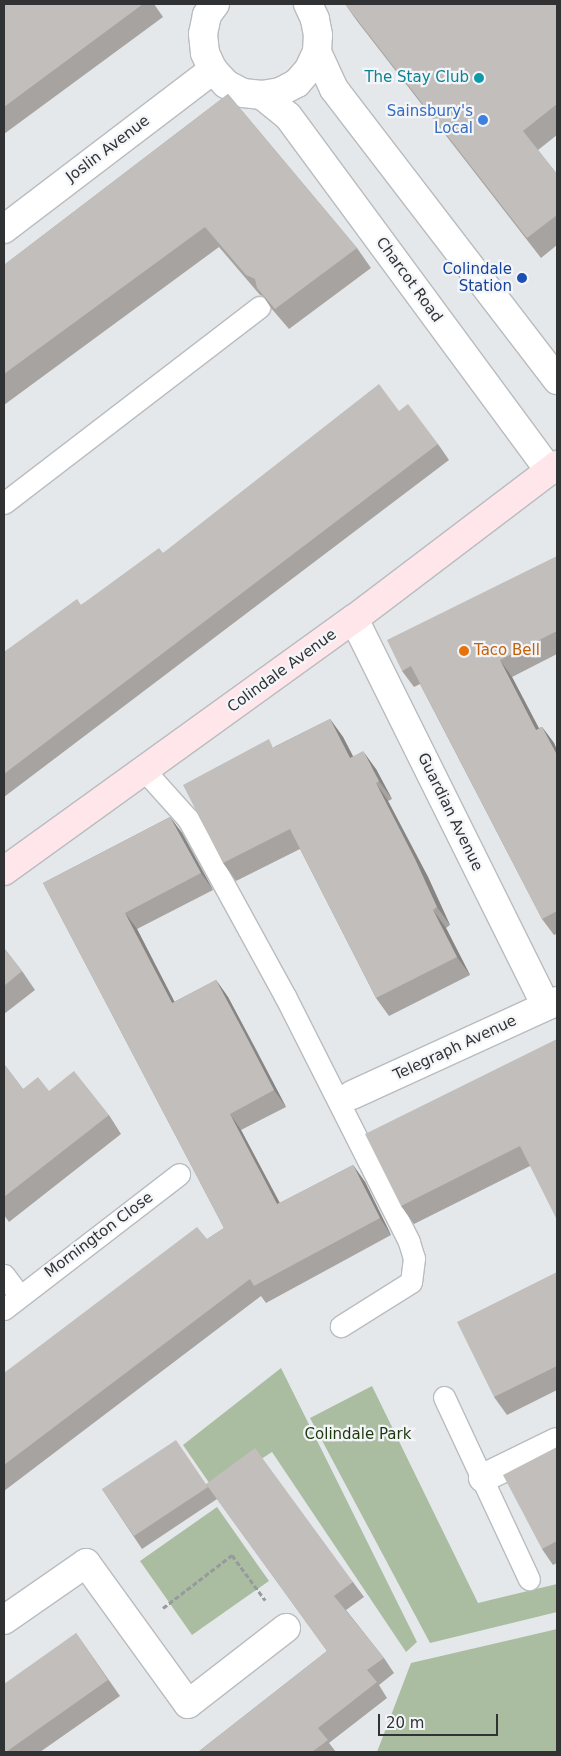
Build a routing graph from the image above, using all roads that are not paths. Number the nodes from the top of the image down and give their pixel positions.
1 (215, 4) edge
2 (308, 4) edge
3 (317, 52) junction
4 (213, 70) junction
5 (262, 95) junction
6 (4, 229) edge
7 (259, 307) edge
8 (557, 380) edge
9 (554, 468) edge
10 (4, 503) edge
11 (354, 619) junction
12 (145, 771) junction
13 (4, 871) edge
14 (552, 1003) edge
15 (352, 1095) dead end
16 (179, 1174) dead end
17 (4, 1275) edge
18 (12, 1302) edge
19 (341, 1326) dead end
20 (444, 1397) dead end
21 (557, 1442) edge
22 (483, 1478) junction
23 (529, 1579) dead end
24 (4, 1620) edge
25 (286, 1628) road end

1 - 4 street, Charcot Road
2 - 3 street
3 - 5 street, Charcot Road
3 - 8 street
4 - 5 street, Charcot Road
4 - 6 street, Joslin Avenue
5 - 9 street, Charcot Road
7 - 10 lane
9 - 11 street, Colindale Avenue
11 - 12 street, Colindale Avenue
11 - 14 street, Guardian Avenue
12 - 13 street, Colindale Avenue
12 - 19 lane
14 - 15 street, Telegraph Avenue
16 - 18 lane, Mornington Close
17 - 18 lane, Mornington Close
20 - 22 lane
21 - 22 street
22 - 23 lane
24 - 25 street

